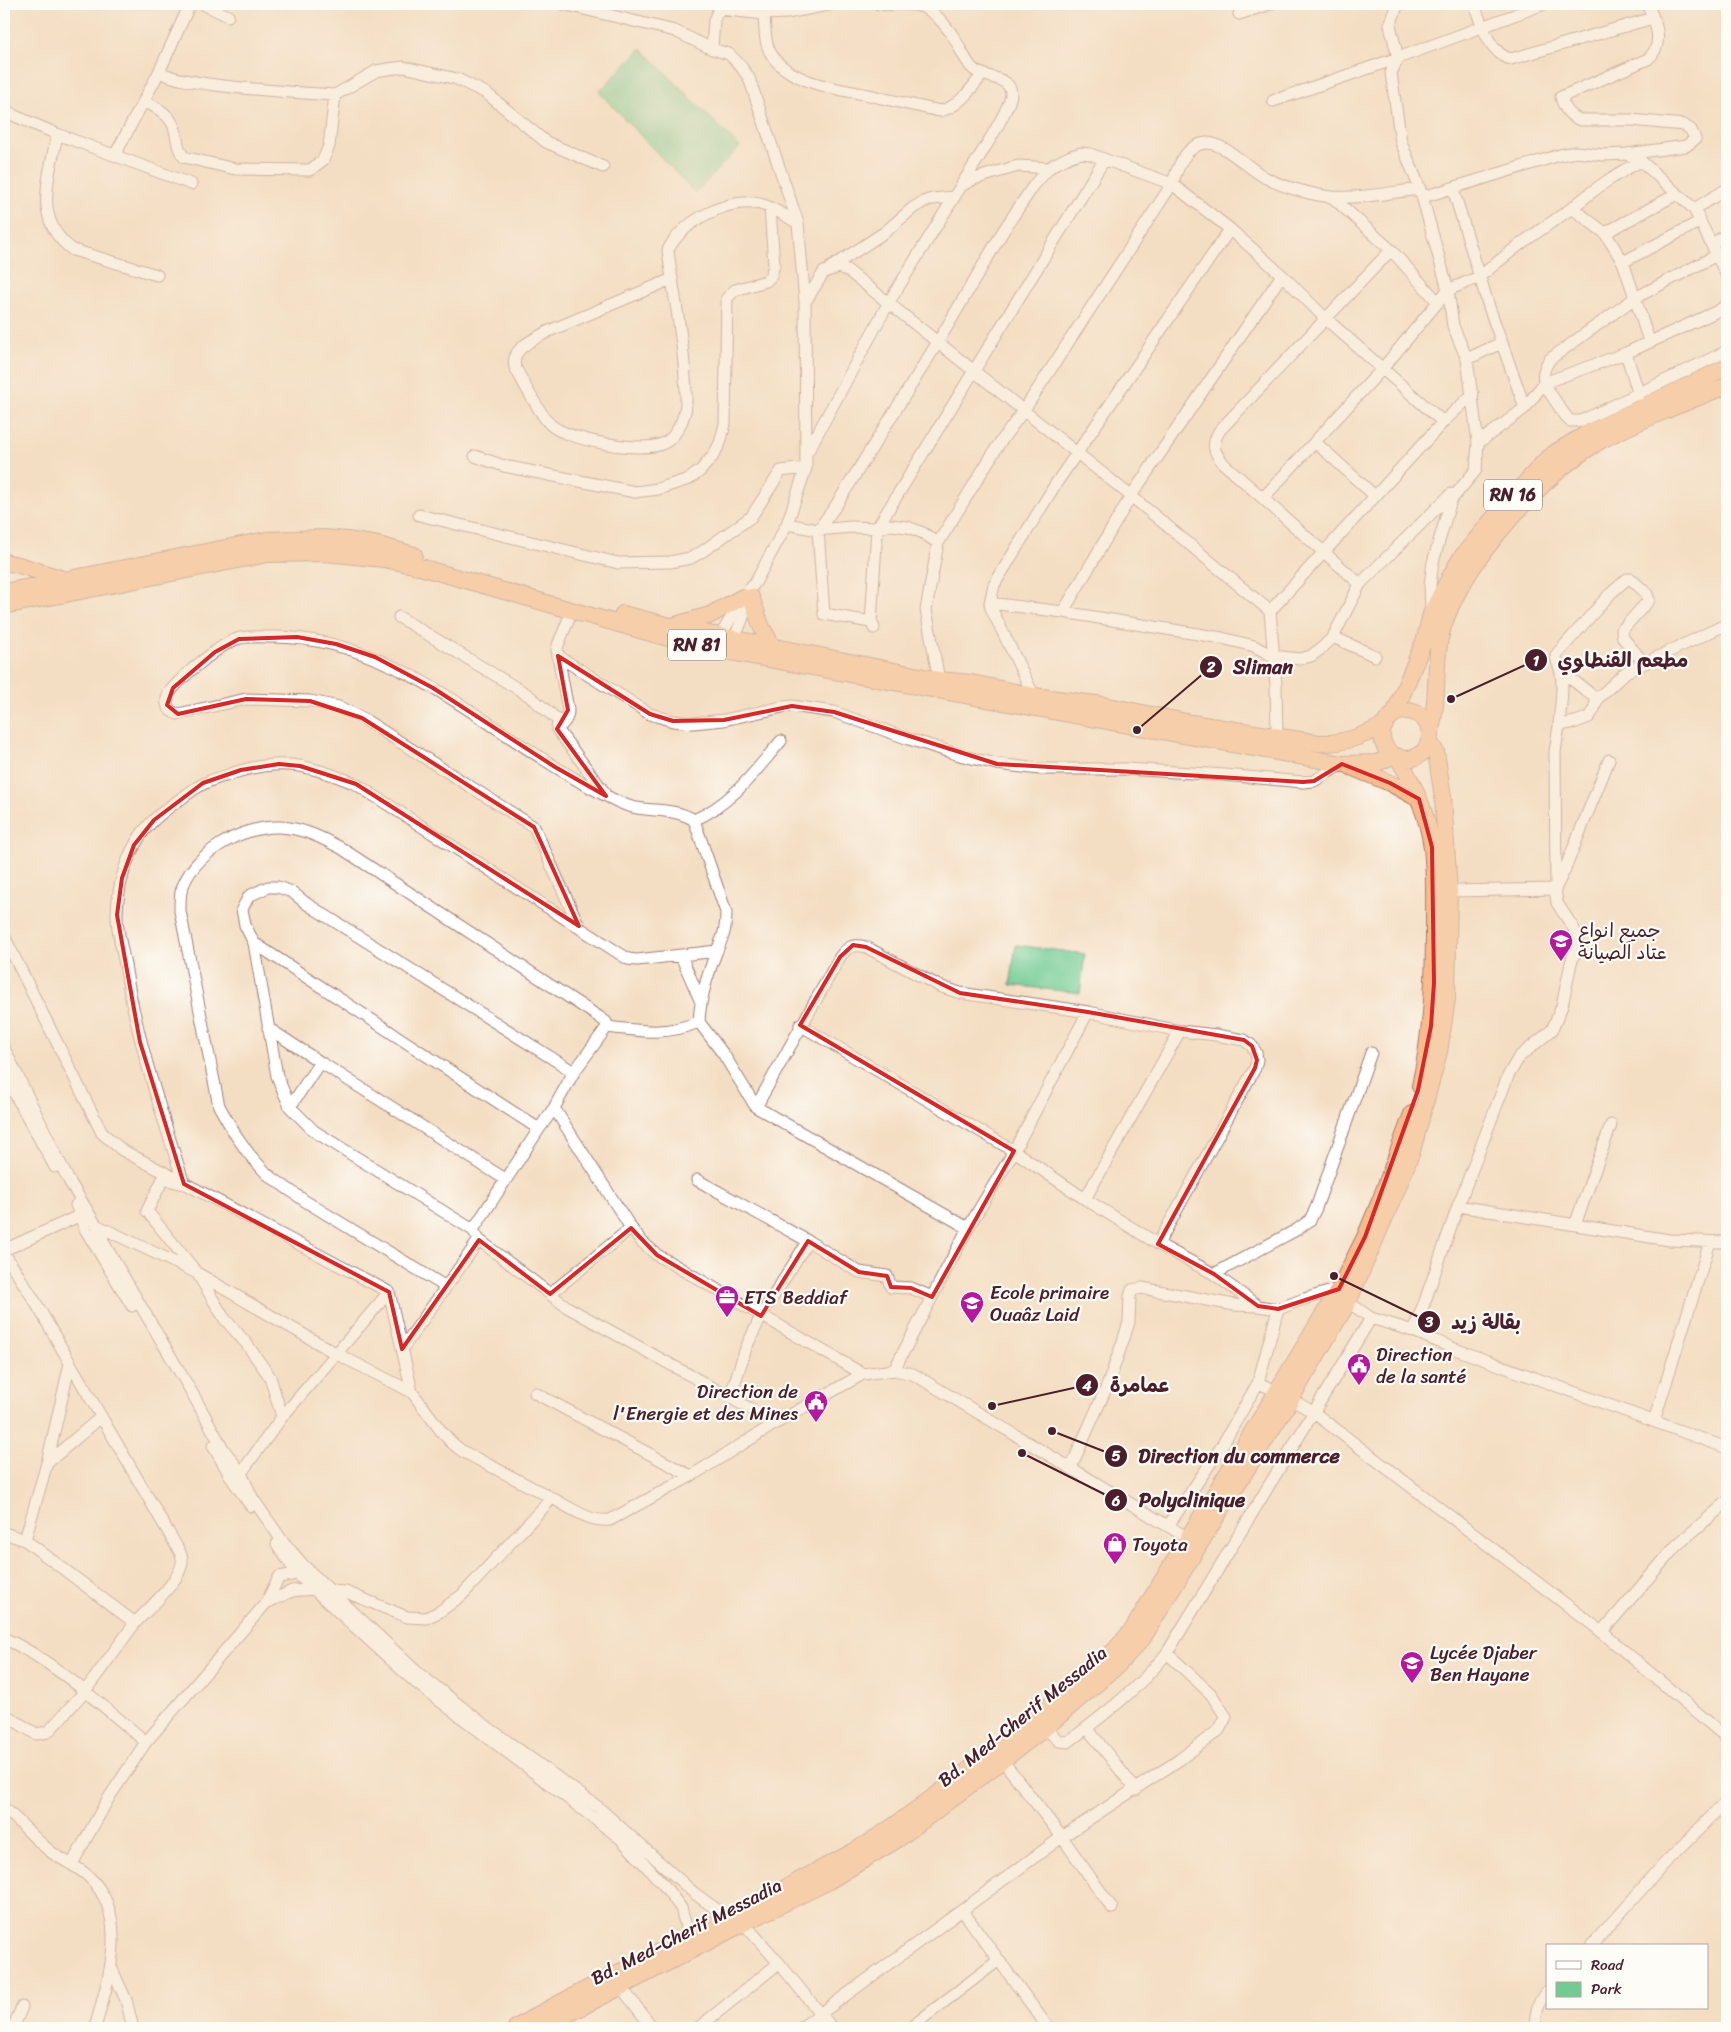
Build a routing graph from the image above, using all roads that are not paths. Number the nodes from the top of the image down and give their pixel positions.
1 (190, 4) edge
2 (203, 4) edge
3 (563, 4) edge
4 (833, 4) edge
5 (879, 4) edge
6 (1270, 4) edge
7 (1398, 4) edge
8 (1474, 4) edge
9 (1544, 4) edge
10 (1647, 4) edge
11 (720, 6) edge
12 (764, 14) junction
13 (1239, 14) dead end
14 (228, 16) dead end
15 (1653, 18) junction
16 (1483, 27) junction
17 (712, 49) junction
18 (1398, 58) junction
19 (158, 72) junction
20 (982, 75) junction
21 (335, 96) junction
22 (144, 101) junction
23 (1273, 101) dead end
24 (4, 109) edge
25 (57, 134) junction
26 (1627, 154) junction
27 (115, 155) junction
28 (1104, 160) junction
29 (1641, 161) junction
30 (603, 167) dead end
31 (1049, 168) junction
32 (191, 184) dead end
33 (1172, 184) junction
34 (961, 186) junction
35 (1452, 189) junction
36 (1727, 189) edge
37 (1422, 193) junction
38 (1677, 194) junction
39 (954, 197) junction
40 (1332, 197) junction
41 (770, 208) junction
42 (1572, 208) junction
43 (1694, 210) junction
44 (1699, 222) junction
45 (798, 223) junction
46 (1230, 229) junction
47 (1605, 233) junction
48 (1727, 235) edge
49 (1711, 244) junction
50 (1391, 250) junction
51 (1717, 255) junction
52 (1623, 262) junction
53 (824, 272) junction
54 (157, 275) dead end
55 (1282, 275) junction
56 (1479, 276) junction
57 (1727, 276) edge
58 (672, 279) junction
59 (1448, 290) junction
60 (1635, 298) junction
61 (1437, 301) junction
62 (805, 302) junction
63 (889, 302) junction
64 (1727, 304) edge
65 (1326, 319) junction
66 (1649, 341) junction
67 (938, 342) junction
68 (1501, 343) junction
69 (1727, 351) edge
70 (1626, 353) junction
71 (1467, 360) junction
72 (1727, 367) edge
73 (1383, 368) junction
74 (975, 372) junction
75 (1544, 383) junction
76 (1727, 386) edge
77 (1472, 394) junction
78 (1639, 395) junction
79 (1525, 408) junction
80 (1024, 410) junction
81 (1443, 422) junction
82 (1315, 442) junction
83 (1478, 443) junction
84 (807, 453) junction
85 (1077, 453) junction
86 (474, 456) dead end
87 (806, 468) junction
88 (1476, 470) junction
89 (1131, 496) junction
90 (1375, 496) junction
91 (1262, 498) junction
92 (418, 515) dead end
93 (787, 524) junction
94 (877, 528) junction
95 (818, 530) junction
96 (938, 543) junction
97 (1323, 553) junction
98 (4, 562) edge
99 (65, 580) junction
100 (1360, 584) junction
101 (4, 592) edge
102 (750, 592) junction
103 (990, 603) junction
104 (4, 606) edge
105 (572, 611) junction
106 (1270, 611) junction
107 (1063, 612) junction
108 (1432, 614) junction
109 (398, 617) dead end
110 (1727, 624) edge
111 (670, 626) junction
112 (1443, 629) junction
113 (1333, 637) junction
114 (724, 644) junction
115 (774, 647) junction
116 (558, 656) junction
117 (1273, 656) junction
118 (1375, 656) dead end
119 (1644, 663) junction
120 (1561, 671) junction
121 (939, 680) junction
122 (1034, 696) junction
123 (1597, 699) junction
124 (1389, 720) junction
125 (1559, 724) junction
126 (557, 729) junction
127 (1277, 737) junction
128 (1430, 737) junction
129 (781, 741) dead end
130 (1396, 756) junction
131 (1609, 760) dead end
132 (1342, 764) junction
133 (606, 796) junction
134 (1419, 799) junction
135 (694, 820) junction
136 (1556, 888) junction
137 (1449, 891) junction
138 (580, 926) junction
139 (4, 936) edge
140 (254, 943) junction
141 (717, 951) junction
142 (681, 956) junction
143 (700, 1000) junction
144 (1088, 1012) junction
145 (699, 1022) junction
146 (800, 1025) junction
147 (607, 1027) junction
148 (268, 1028) junction
149 (1180, 1031) junction
150 (4, 1048) edge
151 (1372, 1052) dead end
152 (320, 1062) junction
153 (574, 1072) junction
154 (4, 1074) edge
155 (290, 1107) junction
156 (756, 1107) junction
157 (554, 1108) junction
158 (1611, 1125) dead end
159 (539, 1129) junction
160 (1014, 1151) junction
161 (505, 1179) junction
162 (697, 1180) dead end
163 (184, 1184) junction
164 (1085, 1199) junction
165 (1458, 1206) junction
166 (81, 1215) junction
167 (96, 1225) junction
168 (1575, 1225) junction
169 (631, 1228) junction
170 (968, 1228) junction
171 (476, 1235) junction
172 (808, 1241) junction
173 (1710, 1242) junction
174 (1727, 1242) edge
175 (1158, 1244) junction
176 (4, 1251) edge
177 (197, 1273) junction
178 (1214, 1274) junction
179 (446, 1287) junction
180 (389, 1292) junction
181 (550, 1294) junction
182 (1343, 1296) junction
183 (932, 1297) junction
184 (1258, 1306) junction
185 (1278, 1310) junction
186 (761, 1316) junction
187 (1371, 1318) junction
188 (1412, 1331) junction
189 (402, 1349) junction
190 (337, 1354) junction
191 (70, 1364) junction
192 (894, 1370) junction
193 (863, 1374) junction
194 (1258, 1383) junction
195 (412, 1392) junction
196 (534, 1393) dead end
197 (1284, 1395) junction
198 (730, 1397) junction
199 (1314, 1412) junction
200 (282, 1417) junction
201 (101, 1418) junction
202 (1654, 1421) junction
203 (776, 1423) junction
204 (1727, 1448) edge
205 (47, 1463) junction
206 (1071, 1467) junction
207 (241, 1473) junction
208 (691, 1476) junction
209 (552, 1498) junction
210 (1727, 1502) edge
211 (1168, 1526) junction
212 (4, 1533) edge
213 (1188, 1538) junction
214 (25, 1540) junction
215 (300, 1570) junction
216 (317, 1586) junction
217 (331, 1591) junction
218 (266, 1603) junction
219 (135, 1624) junction
220 (1602, 1632) junction
221 (4, 1638) edge
222 (387, 1649) junction
223 (1167, 1652) junction
224 (85, 1691) junction
225 (4, 1714) edge
226 (1045, 1728) junction
227 (1087, 1728) junction
228 (1727, 1738) edge
229 (146, 1742) junction
230 (1003, 1761) junction
231 (1136, 1790) junction
232 (1727, 1800) edge
233 (4, 1808) edge
234 (1062, 1837) junction
235 (72, 1864) junction
236 (1112, 1908) dead end
237 (962, 1910) junction
238 (735, 1918) junction
239 (682, 1941) junction
240 (1593, 1944) edge
241 (999, 1960) junction
242 (779, 1963) junction
243 (111, 1967) junction
244 (620, 1986) junction
245 (1546, 1992) edge
246 (22, 2007) dead end
247 (821, 2013) junction
248 (1047, 2026) dead end
249 (14, 2028) edge
250 (95, 2028) edge
251 (133, 2028) edge
252 (516, 2028) edge
253 (541, 2028) edge
254 (653, 2028) edge
255 (698, 2028) edge
256 (801, 2028) edge
257 (832, 2028) edge
258 (910, 2028) edge
259 (1536, 2028) edge

1 - 19 street
2 - 14 street
3 - 17 street
4 - 12 street
5 - 20 street
6 - 13 street
7 - 18 street
8 - 16 street
9 - 16 street
10 - 15 street
11 - 12 street
11 - 17 street
12 - 20 street
15 - 16 street
15 - 26 street
16 - 18 street
17 - 45 street
18 - 23 street
18 - 37 street
19 - 21 street
19 - 22 street
20 - 34 street
21 - 22 street
21 - 30 street
22 - 27 street
24 - 25 street
25 - 27 street
25 - 54 street
26 - 29 street
26 - 35 street
27 - 32 street
28 - 31 street
28 - 33 street
28 - 74 street
29 - 38 street
29 - 42 street
31 - 34 street
31 - 67 street
33 - 40 street
33 - 46 street
33 - 80 street
34 - 39 street
35 - 37 street
35 - 56 street
36 - 43 street
37 - 40 street
37 - 59 street
38 - 43 street
38 - 47 street
39 - 53 street
39 - 63 street
40 - 50 street
41 - 45 street
41 - 58 street
41 - 86 street
42 - 47 street
42 - 56 street
43 - 44 street
44 - 49 street
44 - 52 street
45 - 62 street
46 - 55 street
46 - 85 street
47 - 52 street
48 - 49 street
49 - 51 street
50 - 61 street
50 - 65 street
51 - 57 street
51 - 60 street
52 - 60 street
53 - 62 street
53 - 63 street
55 - 65 street
55 - 89 street
56 - 59 street
56 - 68 street
58 - 58 street
59 - 61 street
59 - 71 street
60 - 66 street
60 - 75 street
61 - 73 street
62 - 84 street
63 - 67 street
63 - 84 street
64 - 66 street
65 - 73 street
65 - 91 street
66 - 70 street
67 - 74 street
67 - 95 street
68 - 71 street
68 - 79 street
69 - 78 street
70 - 75 street
70 - 78 street
71 - 77 street
72 - 108 highway, RN 16
73 - 81 street
73 - 82 street
74 - 80 street
74 - 94 street
75 - 78 street
75 - 79 street
76 - 112 highway, RN 16
77 - 81 street
77 - 83 street
79 - 83 street
80 - 85 street
80 - 96 street
81 - 90 street
82 - 90 street
82 - 91 street
83 - 88 street
84 - 87 street
85 - 89 street
85 - 103 street
87 - 92 street
87 - 93 street
88 - 100 street
88 - 108 street
89 - 106 street
89 - 107 street
90 - 97 street
91 - 97 street
93 - 95 street
93 - 102 street
94 - 95 street
94 - 95 street
94 - 96 street
96 - 121 street
97 - 100 street
97 - 106 street
98 - 99 highway
99 - 101 highway, RN 81
99 - 111 highway, RN 81
100 - 113 street
102 - 111 highway
102 - 114 street
102 - 115 highway
103 - 107 street
103 - 122 street
104 - 105 highway, RN 81
105 - 114 highway, RN 81
105 - 116 street
106 - 117 street
107 - 117 street
108 - 112 street
108 - 124 highway, RN 16
109 - 126 street
110 - 119 street
111 - 114 highway, RN 81
112 - 128 highway, RN 16
113 - 117 street
113 - 118 street
114 - 115 highway, RN 81
114 - 132 highway, RN 81
115 - 121 highway, RN 81
116 - 126 street
116 - 132 street
117 - 127 street
119 - 120 street
119 - 123 street
120 - 123 street
120 - 125 street
121 - 122 highway, RN 81
122 - 127 highway, RN 81
123 - 125 street
124 - 127 highway, RN 81
124 - 128 highway
124 - 130 highway
125 - 136 street
126 - 133 street
128 - 130 highway
128 - 137 highway, Bd. Med-Cherif Messadia
129 - 135 street
130 - 132 highway, RN 81
130 - 134 highway, Bd. Med-Cherif Messadia
131 - 136 street
132 - 134 highway
133 - 135 street
133 - 138 street
134 - 182 highway, Bd. Med-Cherif Messadia
135 - 141 street
136 - 137 street
136 - 165 street
137 - 182 highway, Bd. Med-Cherif Messadia
138 - 142 street
138 - 163 street
139 - 163 street
140 - 148 street
140 - 153 street
140 - 159 street
141 - 142 street
141 - 143 street
142 - 143 street
143 - 145 street
144 - 146 street
144 - 149 street
144 - 160 street
145 - 147 street
145 - 156 street
146 - 156 street
146 - 160 street
147 - 153 street
147 - 179 street
148 - 152 street
148 - 155 street
149 - 164 street
149 - 175 street
150 - 167 street
151 - 178 street
152 - 155 street
152 - 161 street
153 - 157 street
154 - 166 street
155 - 171 street
156 - 170 street
157 - 159 street
157 - 169 street
158 - 168 street
159 - 161 street
160 - 164 street
160 - 170 street
161 - 171 street
162 - 172 street
163 - 177 street
163 - 180 street
164 - 175 street
165 - 168 street
165 - 188 street
166 - 176 street
166 - 215 street
167 - 177 street
167 - 207 street
168 - 173 street
169 - 181 street
169 - 186 street
170 - 183 street
171 - 179 street
171 - 181 street
172 - 183 street
172 - 186 street
173 - 174 street
173 - 202 street
175 - 178 street
176 - 191 street
177 - 190 street
177 - 200 street
178 - 184 street
179 - 189 street
180 - 189 street
180 - 190 street
181 - 198 street
182 - 185 street
182 - 187 street
182 - 197 highway, Bd. Med-Cherif Messadia
183 - 192 street
184 - 185 street
184 - 206 street
185 - 194 street
186 - 193 street
186 - 198 street
187 - 188 street
187 - 199 street
188 - 202 street
189 - 195 street
190 - 195 street
190 - 200 street
191 - 201 street
191 - 205 street
192 - 193 street
192 - 206 street
193 - 203 street
194 - 197 street
194 - 211 street
195 - 209 street
196 - 208 street
197 - 199 street
197 - 213 highway, Bd. Med-Cherif Messadia
197 - 226 highway, Bd. Med-Cherif Messadia
198 - 203 street
199 - 220 street
199 - 223 street
200 - 207 street
201 - 205 street
201 - 219 street
202 - 204 street
203 - 208 street
205 - 214 street
206 - 211 street
207 - 215 street
208 - 209 street
209 - 217 street
210 - 220 street
211 - 213 street
212 - 214 street
213 - 238 highway, Bd. Med-Cherif Messadia
214 - 219 street
215 - 216 street
215 - 218 street
216 - 217 street
216 - 218 street
216 - 222 street
217 - 222 street
218 - 229 street
219 - 224 street
220 - 228 street
221 - 224 street
222 - 238 street
222 - 239 street
223 - 227 street
223 - 231 street
224 - 225 street
224 - 229 street
226 - 227 street
226 - 230 highway, Bd. Med-Cherif Messadia
227 - 231 street
229 - 235 street
230 - 234 street
230 - 238 highway, Bd. Med-Cherif Messadia
231 - 234 street
232 - 240 street
233 - 235 street
234 - 236 street
234 - 237 street
235 - 243 street
237 - 241 street
237 - 247 street
238 - 239 highway, Bd. Med-Cherif Messadia
238 - 242 street
238 - 244 highway, Bd. Med-Cherif Messadia
239 - 252 highway, Bd. Med-Cherif Messadia
241 - 248 street
241 - 258 street
242 - 247 street
242 - 255 street
243 - 250 street
243 - 251 street
244 - 253 highway, Bd. Med-Cherif Messadia
244 - 254 street
245 - 259 street
246 - 249 street
247 - 256 street
247 - 257 street

